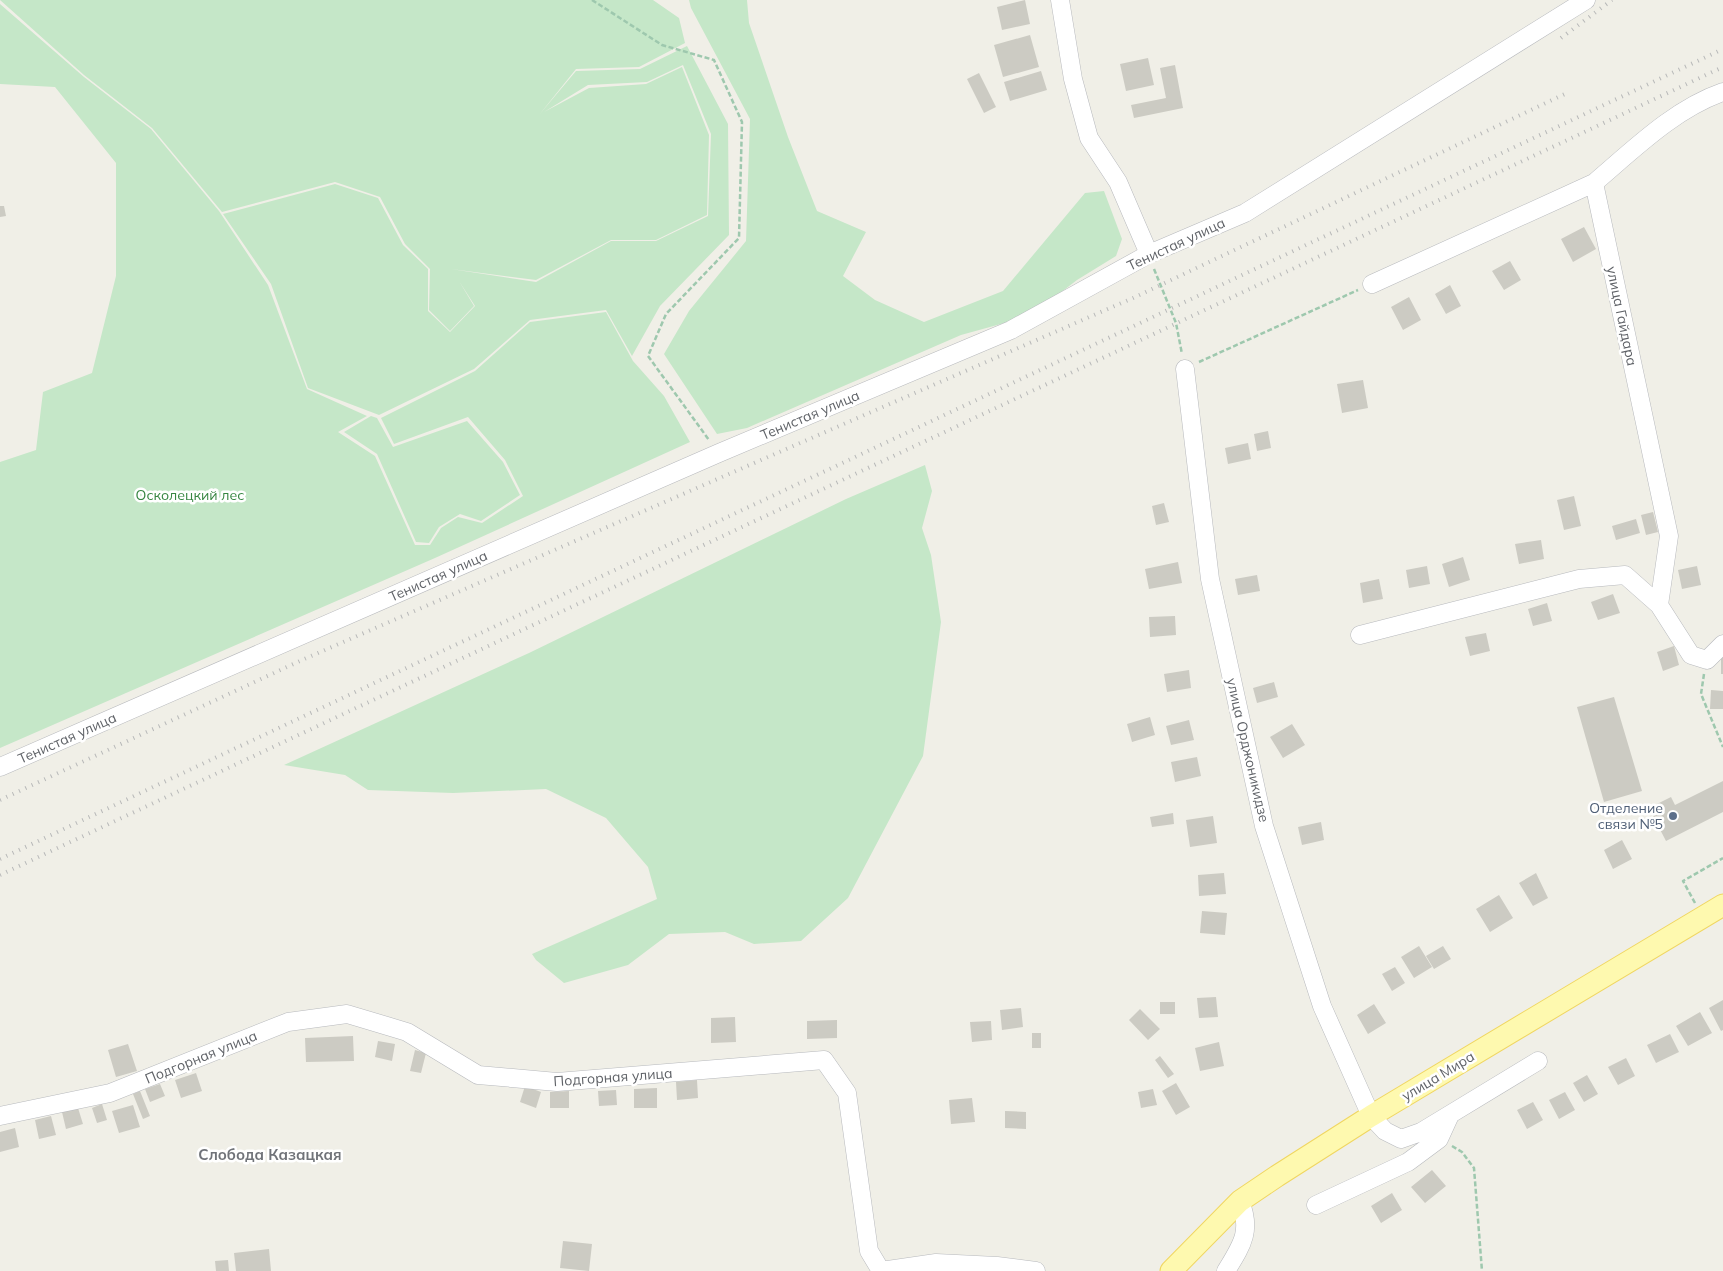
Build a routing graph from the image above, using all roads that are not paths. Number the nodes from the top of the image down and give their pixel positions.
1 (1060, 0) edge
2 (1586, 0) edge
3 (1723, 92) edge
4 (1594, 183) junction
5 (1149, 254) junction
6 (1372, 284) road end
7 (1184, 369) road end
8 (1659, 605) junction
9 (1360, 635) dead end
10 (1723, 644) edge
11 (0, 767) edge
12 (1723, 905) edge
13 (1538, 1061) dead end
14 (1450, 1115) junction
15 (0, 1116) edge
16 (1371, 1116) junction
17 (1240, 1200) junction
18 (1316, 1205) dead end
19 (881, 1271) edge
20 (1036, 1271) edge
21 (1171, 1271) edge
22 (1226, 1271) edge

1 - 5 street
2 - 5 street, Тенистая улица
3 - 4 street
4 - 6 street
4 - 8 street, улица Гайдара
5 - 11 street, Тенистая улица
7 - 16 street, улица Орджоникидзе
8 - 9 street
8 - 10 street
12 - 16 main road, улица Мира
13 - 14 street
14 - 16 street
14 - 18 street
15 - 19 street, Подгорная улица
16 - 17 main road, улица Мира
17 - 21 main road, улица Мира
17 - 22 street
19 - 20 street

